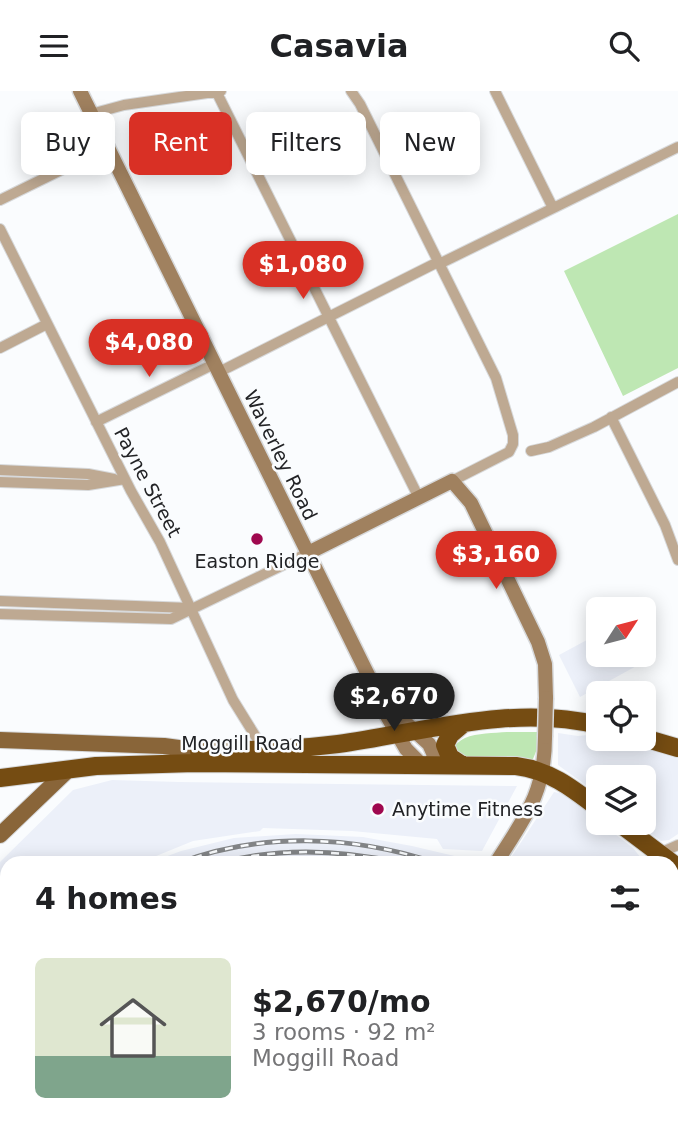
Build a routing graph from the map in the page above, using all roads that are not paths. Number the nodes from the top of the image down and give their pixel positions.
1 (80, 91) edge
2 (218, 91) edge
3 (351, 91) edge
4 (357, 91) edge
5 (495, 91) edge
6 (360, 104) junction
7 (90, 112) edge
8 (98, 112) edge
9 (678, 147) edge
10 (115, 161) edge
11 (51, 175) edge
12 (0, 200) edge
13 (552, 208) junction
14 (0, 229) edge
15 (438, 263) junction
16 (328, 318) junction
17 (47, 324) junction
18 (0, 348) edge
19 (217, 368) junction
20 (678, 382) edge
21 (611, 417) junction
22 (96, 422) junction
23 (531, 451) dead end
24 (0, 470) edge
25 (121, 479) junction
26 (452, 481) junction
27 (0, 482) edge
28 (419, 498) junction
29 (665, 525) junction
30 (678, 542) edge
31 (308, 553) junction
32 (678, 560) edge
33 (0, 601) edge
34 (191, 608) junction
35 (0, 614) edge
36 (373, 685) junction
37 (378, 701) junction
38 (586, 723) edge
39 (464, 724) junction
40 (406, 732) junction
41 (0, 740) edge
42 (357, 741) junction
43 (656, 742) edge
44 (678, 748) edge
45 (264, 750) junction
46 (201, 751) junction
47 (426, 764) junction
48 (461, 765) junction
49 (0, 766) edge
50 (69, 769) junction
51 (543, 772) junction
52 (0, 778) edge
53 (586, 799) edge
54 (0, 835) edge
55 (635, 835) edge
56 (500, 856) edge
57 (663, 856) edge

1 - 7 street, Waverley Road
2 - 8 street
2 - 16 street
3 - 6 street
4 - 6 street
5 - 13 street
6 - 15 street
9 - 13 street
10 - 19 street, Waverley Road
11 - 12 street
13 - 15 street
14 - 17 street, Payne Street
15 - 16 street
15 - 26 street
16 - 19 street
16 - 28 street
17 - 18 street
17 - 22 street, Payne Street
19 - 22 street
19 - 31 street, Waverley Road
20 - 21 street
21 - 23 street
21 - 29 street
22 - 25 street, Payne Street
24 - 25 street
25 - 27 street
25 - 34 street, Payne Street
26 - 28 street
26 - 51 street, bridge
28 - 31 street
29 - 30 street
29 - 32 street
31 - 34 street
31 - 36 street, Waverley Road
33 - 34 street
34 - 35 street
34 - 45 street, Payne Street
36 - 37 street, Waverley Road
36 - 40 street, Waverley Road
37 - 40 street, Waverley Road
37 - 42 street
38 - 39 highway, Moggill Road
39 - 40 highway, Moggill Road
39 - 48 highway
40 - 42 highway, Moggill Road
40 - 47 street, Waverley Road
40 - 47 street, Waverley Road
41 - 46 main road, Moggill Road
42 - 45 highway, Moggill Road
43 - 44 highway
45 - 46 highway, Moggill Road
46 - 49 highway, Moggill Road
47 - 48 highway, Moggill Road
47 - 50 highway, Moggill Road
48 - 51 highway, Moggill Road
50 - 52 highway, Moggill Road
50 - 54 main road
51 - 53 highway, Moggill Road
51 - 56 street
55 - 57 highway

